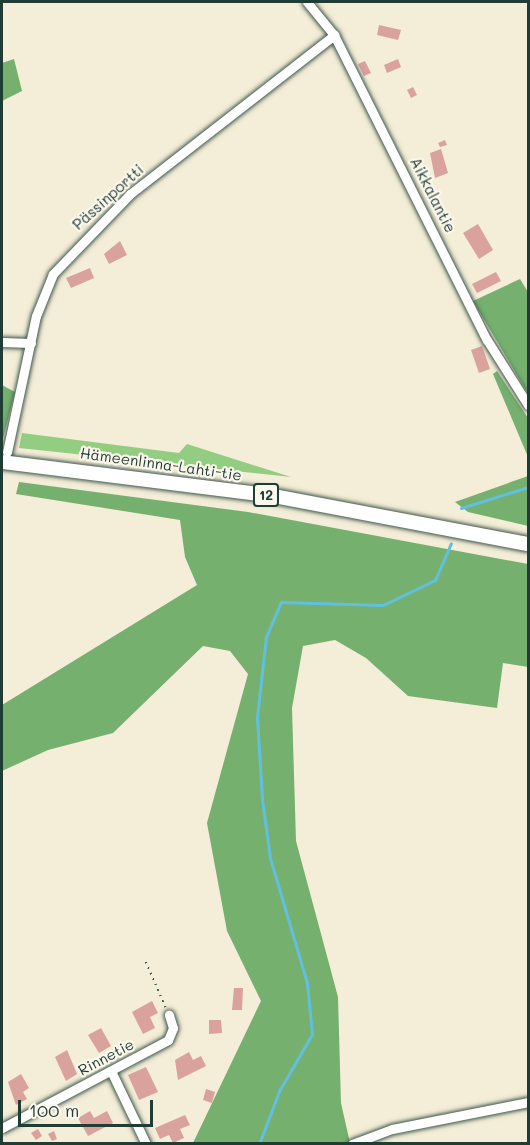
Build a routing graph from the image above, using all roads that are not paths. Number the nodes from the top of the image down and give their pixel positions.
1 (307, 2) edge
2 (334, 35) junction
3 (2, 342) edge
4 (30, 343) junction
5 (528, 405) edge
6 (4, 457) edge
7 (528, 544) edge
8 (169, 1015) road end
9 (111, 1071) junction
10 (528, 1102) edge
11 (2, 1128) edge
12 (146, 1143) edge
13 (352, 1143) edge

1 - 2 street, Aikkalantie
2 - 4 street, Pässinportti
2 - 5 street, Aikkalantie
3 - 4 street
4 - 6 street, Pässinportti
6 - 7 highway, Hämeenlinna-Lahti-tie / 12
8 - 9 street, Rinnetie
9 - 11 street, Rinnetie
9 - 12 street
10 - 13 street

